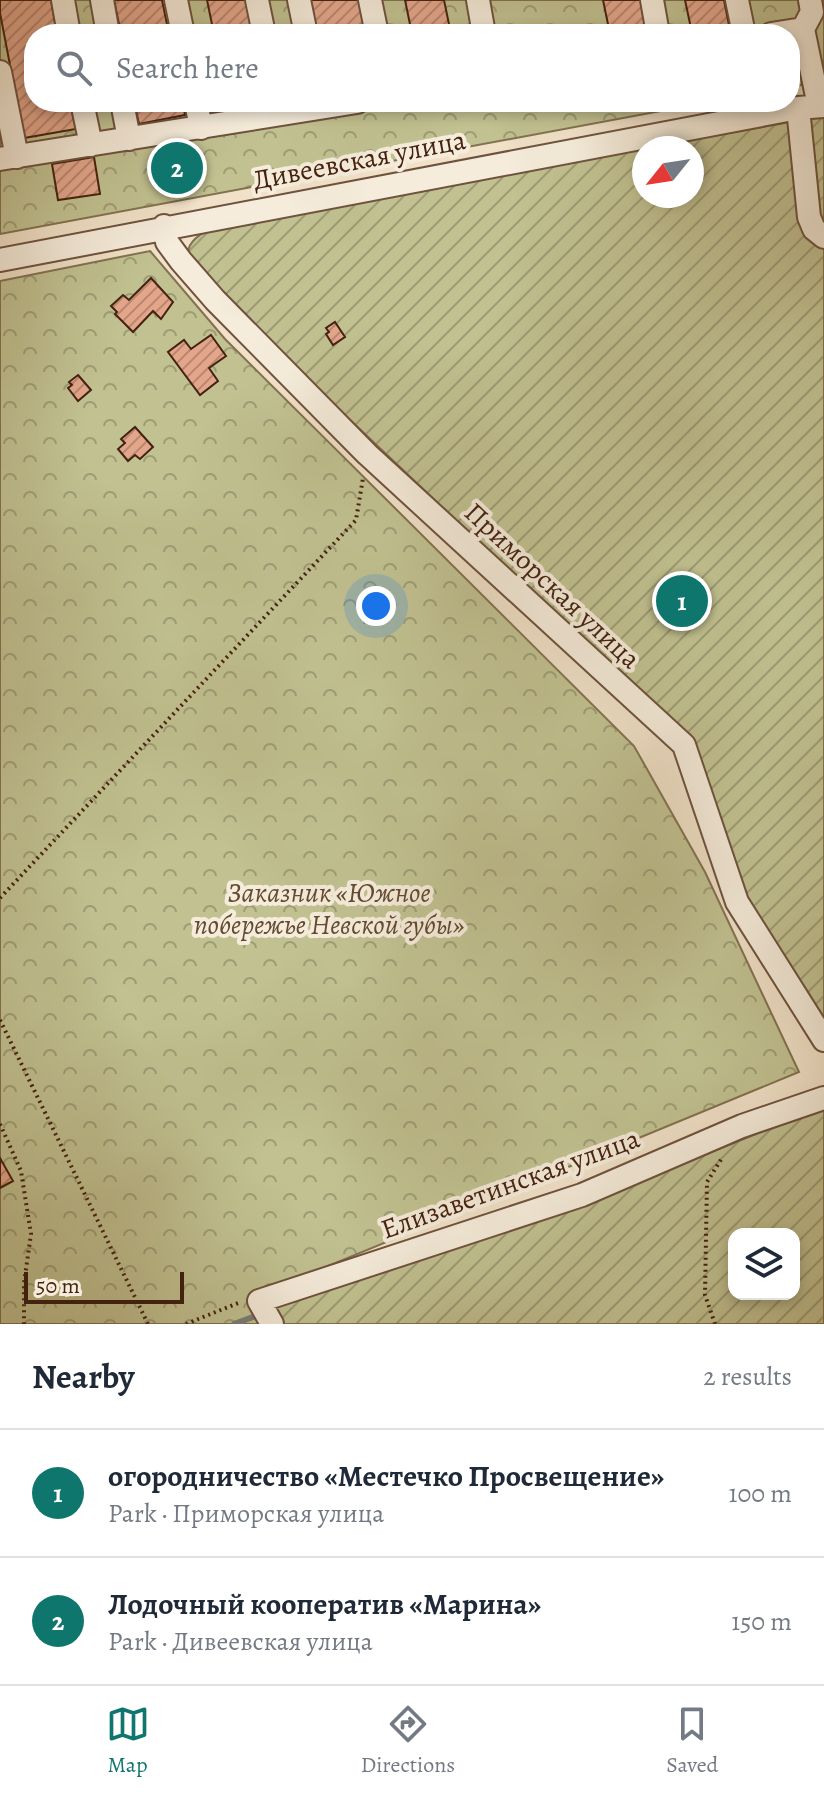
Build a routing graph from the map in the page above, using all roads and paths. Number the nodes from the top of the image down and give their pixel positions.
1 (63, 0) edge
2 (102, 0) edge
3 (176, 0) edge
4 (257, 0) edge
5 (299, 0) edge
6 (370, 0) edge
7 (478, 0) edge
8 (652, 0) edge
9 (737, 0) edge
10 (810, 0) edge
11 (67, 24) edge
12 (106, 24) edge
13 (181, 24) edge
14 (262, 24) edge
15 (304, 24) edge
16 (375, 24) edge
17 (482, 24) edge
18 (656, 24) edge
19 (742, 24) edge
20 (800, 29) edge
21 (803, 29) junction
22 (0, 72) edge
23 (814, 107) edge
24 (84, 112) edge
25 (124, 112) edge
26 (198, 112) edge
27 (263, 112) edge
28 (787, 112) edge
29 (201, 128) junction
30 (129, 139) junction
31 (91, 145) junction
32 (9, 158) edge
33 (164, 226) junction
34 (824, 237) edge
35 (0, 260) edge
36 (367, 454) junction
37 (0, 898) edge
38 (0, 1020) edge
39 (824, 1040) edge
40 (824, 1098) edge
41 (0, 1124) edge
42 (742, 1126) junction
43 (259, 1301) junction
44 (24, 1324) edge
45 (148, 1324) edge
46 (186, 1324) edge
47 (272, 1324) edge
48 (715, 1324) edge

1 - 11 street
2 - 12 street
3 - 13 street
4 - 14 street
5 - 15 street
6 - 16 street
7 - 17 street
8 - 18 street
9 - 19 street
10 - 21 street
20 - 21 street
21 - 23 street
22 - 32 street
23 - 34 street
24 - 31 street
25 - 30 street
26 - 29 street
27 - 29 street
28 - 33 street, Дивеевская улица
29 - 30 street
30 - 31 street
31 - 32 street
33 - 35 street, Дивеевская улица
33 - 36 street, Приморская улица
36 - 37 path
36 - 39 street, Приморская улица
38 - 45 path
40 - 42 street, Елизаветинская улица
41 - 44 path
42 - 43 street, Елизаветинская улица
42 - 48 path
43 - 46 path
43 - 47 street

